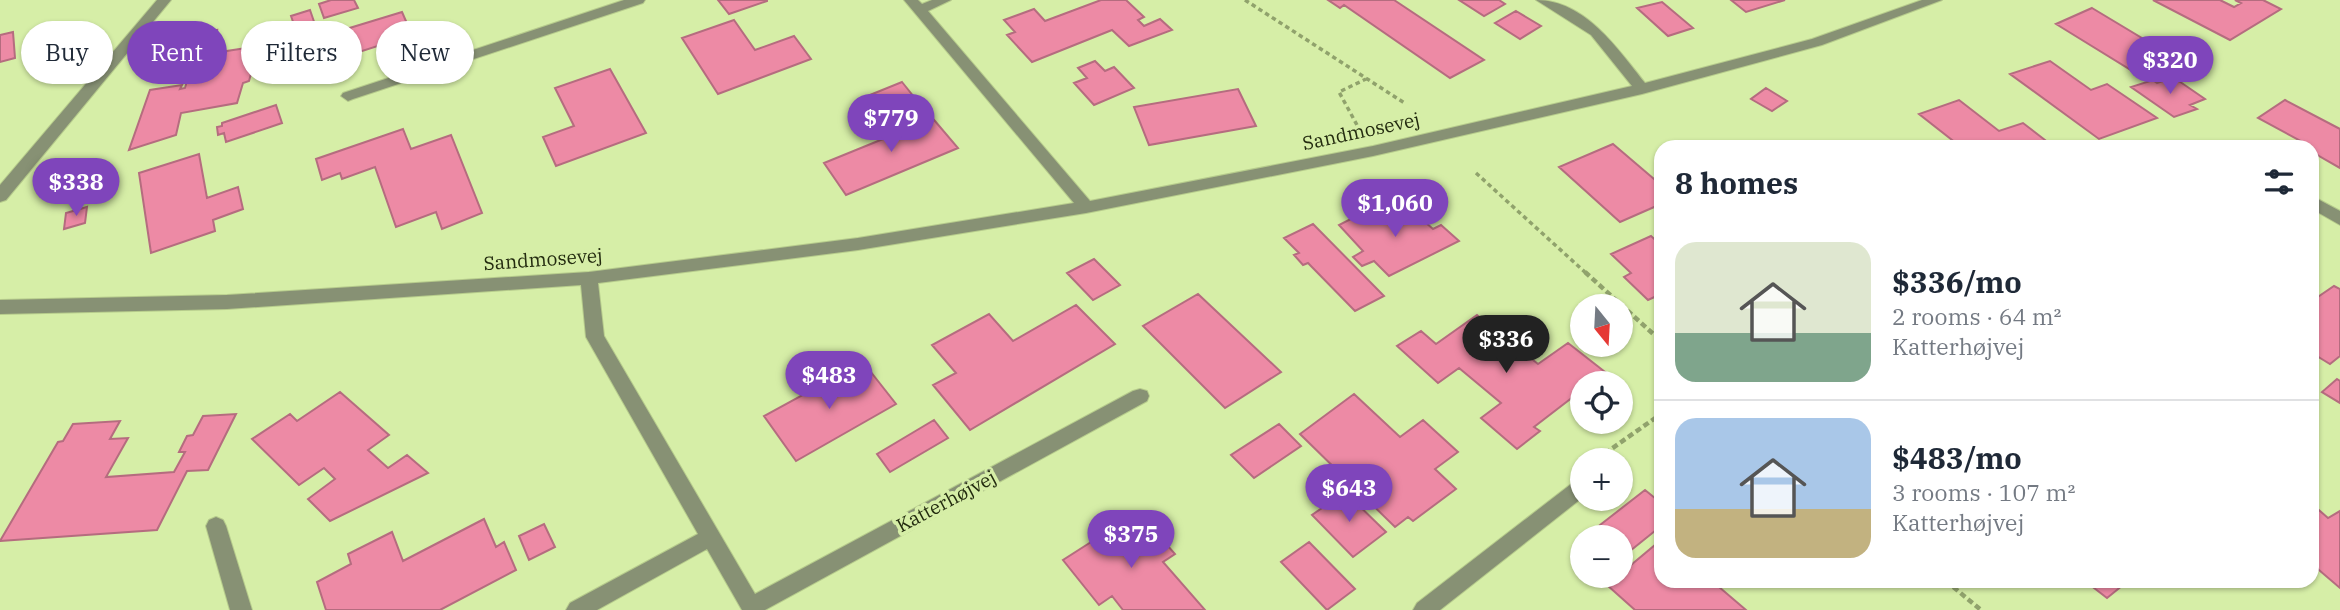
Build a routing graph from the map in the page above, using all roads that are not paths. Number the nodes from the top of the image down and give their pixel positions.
1 (164, 0) edge
2 (638, 0) edge
3 (944, 0) edge
4 (1543, 0) edge
5 (1935, 0) edge
6 (915, 5) edge
7 (1642, 89) junction
8 (348, 96) dead end
9 (0, 196) edge
10 (2319, 206) edge
11 (1086, 207) junction
12 (2340, 219) edge
13 (589, 278) junction
14 (0, 307) edge
15 (1140, 396) dead end
16 (1570, 496) edge
17 (216, 526) dead end
18 (710, 537) junction
19 (752, 608) edge
20 (241, 610) edge
21 (577, 610) edge
22 (1424, 610) edge

1 - 9 street
2 - 8 street
3 - 6 street
4 - 7 street
5 - 7 street, Sandmosevej
6 - 11 street
7 - 11 street, Sandmosevej
10 - 12 street
11 - 13 street, Sandmosevej
13 - 14 street, Sandmosevej
13 - 18 street, Katterhøjvej
15 - 19 street, Katterhøjvej
16 - 22 street
17 - 20 street
18 - 19 street, Katterhøjvej
18 - 21 street

